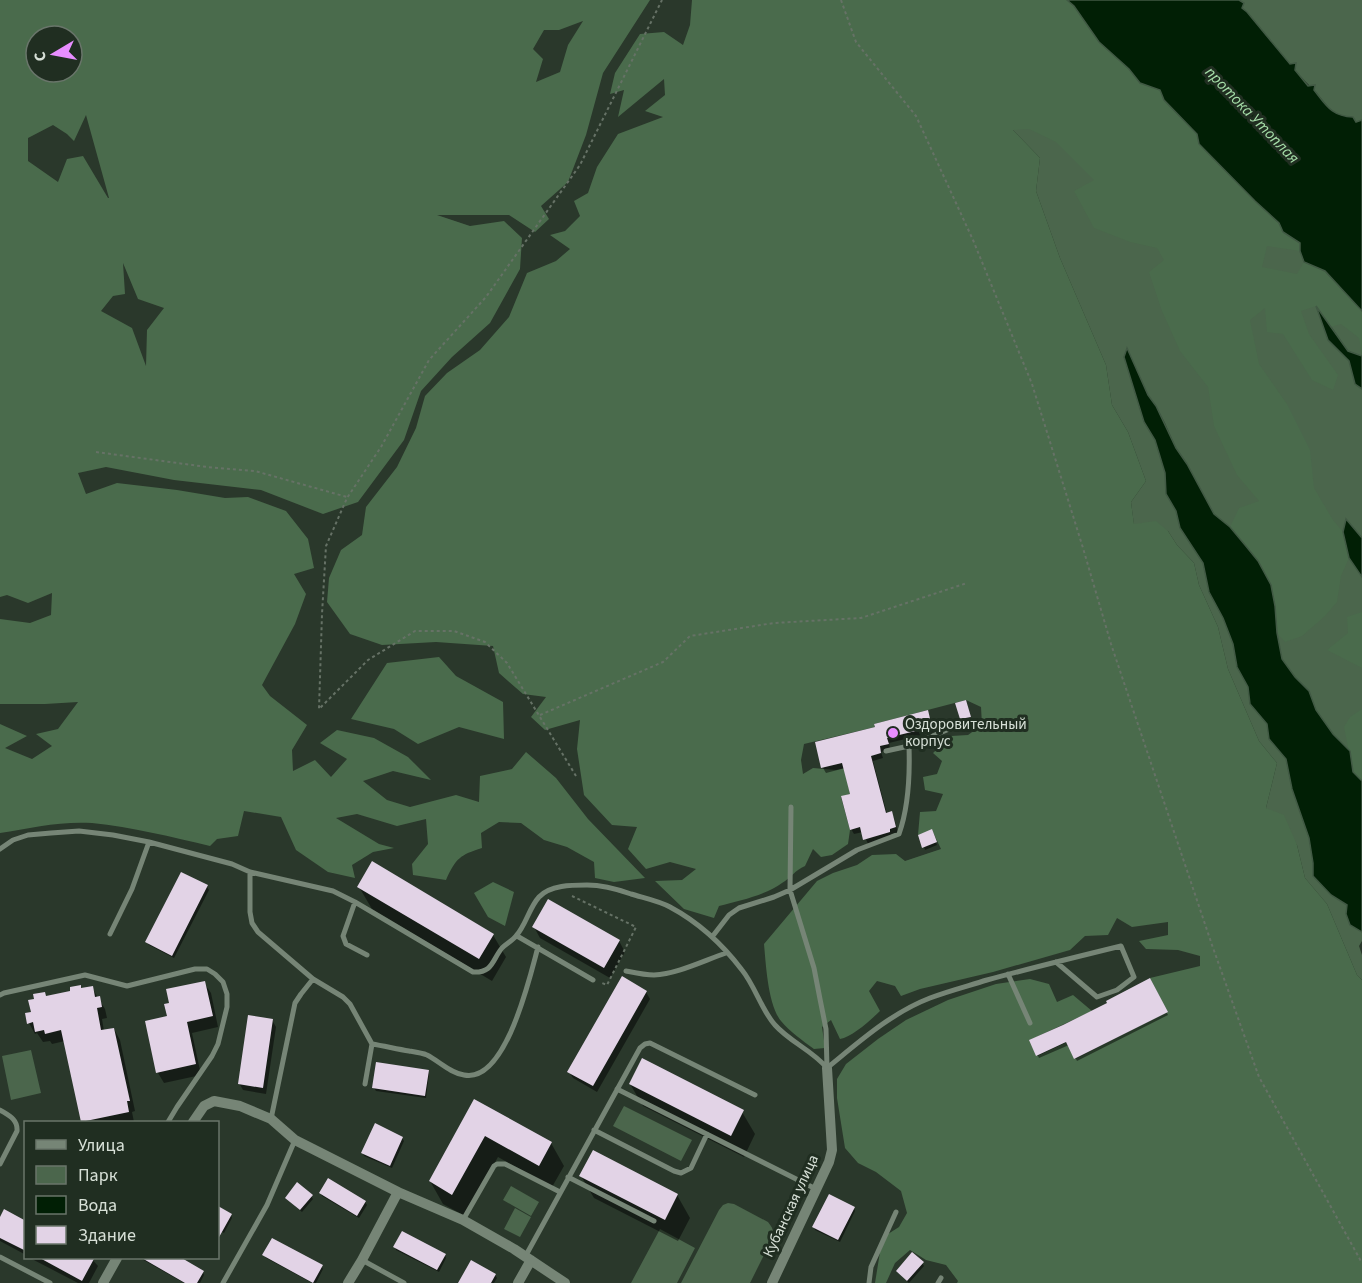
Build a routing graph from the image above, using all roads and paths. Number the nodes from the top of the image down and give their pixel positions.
1 (662, 0) edge
2 (841, 0) edge
3 (96, 452) dead end
4 (347, 498) junction
5 (967, 583) dead end
6 (540, 715) junction
7 (961, 724) dead end
8 (909, 746) junction
9 (886, 750) dead end
10 (576, 776) dead end
11 (791, 807) dead end
12 (149, 842) junction
13 (0, 849) edge
14 (249, 872) junction
15 (556, 888) junction
16 (790, 890) junction
17 (355, 902) junction
18 (110, 934) dead end
19 (517, 936) junction
20 (712, 937) junction
21 (538, 947) junction
22 (726, 952) junction
23 (367, 955) dead end
24 (1056, 962) junction
25 (626, 971) dead end
26 (1008, 974) junction
27 (313, 979) junction
28 (593, 980) joint
29 (0, 995) edge
30 (1030, 1023) dead end
31 (372, 1044) junction
32 (827, 1068) junction
33 (365, 1084) dead end
34 (617, 1089) junction
35 (755, 1095) dead end
36 (0, 1110) edge
37 (271, 1119) junction
38 (169, 1121) edge
39 (194, 1121) edge
40 (594, 1131) junction
41 (707, 1134) junction
42 (295, 1140) junction
43 (0, 1164) edge
44 (568, 1177) junction
45 (816, 1189) junction
46 (398, 1192) junction
47 (560, 1192) junction
48 (896, 1212) dead end
49 (463, 1220) junction
50 (654, 1221) dead end
51 (0, 1257) edge
52 (528, 1258) junction
53 (116, 1259) edge
54 (362, 1260) junction
55 (1362, 1263) edge
56 (50, 1283) edge
57 (103, 1283) edge
58 (223, 1283) edge
59 (348, 1283) edge
60 (404, 1283) edge
61 (518, 1283) edge
62 (565, 1283) edge
63 (772, 1283) edge
64 (869, 1283) edge

1 - 4 path
2 - 55 path
3 - 4 path
4 - 6 path
5 - 6 path
6 - 10 path
7 - 8 lane
8 - 9 lane
8 - 16 lane
11 - 16 lane
12 - 13 lane
12 - 14 lane
12 - 18 lane
14 - 17 lane
14 - 27 lane
15 - 19 lane
15 - 20 lane
15 - 28 path
16 - 20 lane
16 - 32 lane
17 - 19 lane
17 - 23 lane
19 - 21 lane
20 - 22 lane
21 - 28 lane
21 - 31 lane
22 - 25 lane
22 - 32 lane
24 - 24 lane
24 - 26 lane
26 - 30 lane
26 - 32 lane
27 - 31 lane
27 - 37 lane
29 - 38 lane
31 - 33 lane
32 - 45 street, Кубанская улица
34 - 35 lane
34 - 40 lane
34 - 41 lane
36 - 43 lane
37 - 39 street
37 - 42 street
40 - 41 lane
40 - 44 lane
41 - 45 lane
42 - 46 street
42 - 58 lane
44 - 47 lane
44 - 50 lane
45 - 63 street, Кубанская улица
46 - 49 street
46 - 54 street
47 - 49 lane
47 - 52 lane
48 - 64 lane
49 - 52 street
51 - 56 lane
52 - 61 street
52 - 62 street
53 - 57 street
54 - 59 street
54 - 60 lane

